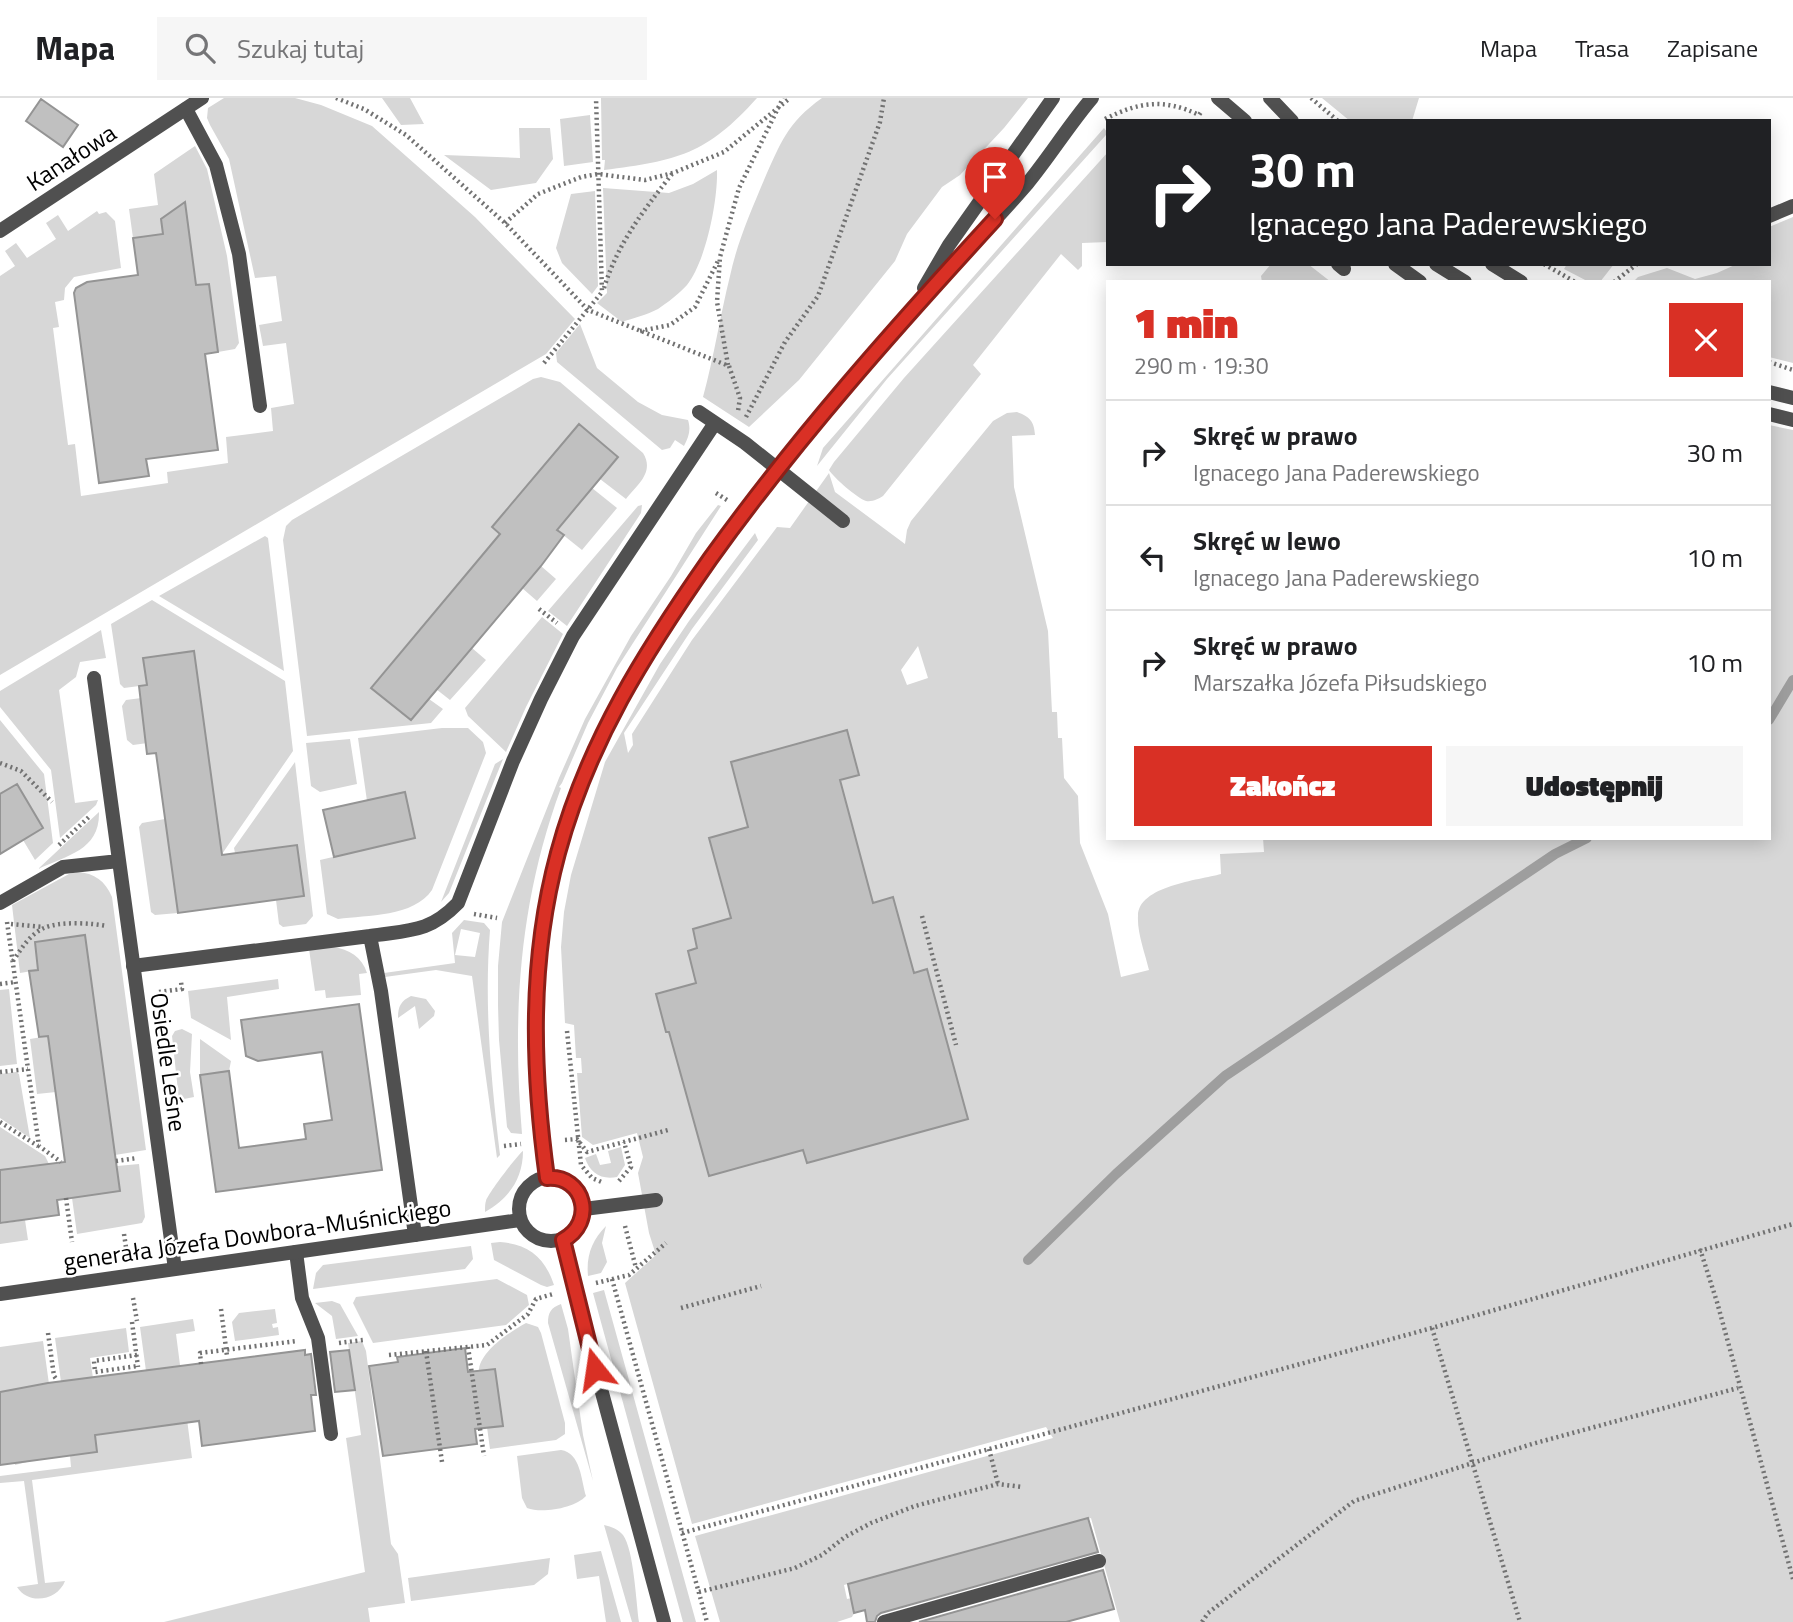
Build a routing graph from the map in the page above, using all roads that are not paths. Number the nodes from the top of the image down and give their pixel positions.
1 (202, 98) edge
2 (1053, 98) edge
3 (1092, 98) edge
4 (1218, 98) edge
5 (1270, 98) edge
6 (186, 109) junction
7 (1243, 119) edge
8 (1290, 119) edge
9 (1793, 206) edge
10 (1771, 215) edge
11 (0, 231) edge
12 (1398, 266) edge
13 (1439, 266) edge
14 (1495, 266) edge
15 (1417, 280) edge
16 (1462, 280) edge
17 (1518, 280) edge
18 (912, 310) junction
19 (1771, 392) edge
20 (1793, 398) edge
21 (260, 406) dead end
22 (699, 412) dead end
23 (1771, 414) edge
24 (1793, 420) edge
25 (715, 423) junction
26 (777, 469) junction
27 (843, 521) dead end
28 (94, 678) dead end
29 (119, 861) junction
30 (2, 902) edge
31 (370, 936) junction
32 (133, 966) junction
33 (547, 1178) junction
34 (656, 1200) dead end
35 (584, 1209) junction
36 (520, 1220) junction
37 (415, 1235) junction
38 (563, 1240) junction
39 (296, 1252) junction
40 (174, 1269) junction
41 (0, 1294) edge
42 (331, 1434) dead end
43 (1100, 1561) dead end
44 (664, 1622) edge
45 (884, 1622) edge

1 - 6 street, Kanałowa
2 - 18 street
3 - 18 street
4 - 7 street
5 - 8 street
6 - 11 street, Kanałowa
6 - 21 street
9 - 10 street
12 - 15 street
13 - 16 street
14 - 17 street
18 - 26 street
19 - 20 street
22 - 25 street
23 - 24 street
25 - 26 street
25 - 31 street
26 - 27 street
26 - 33 street
28 - 29 street, Osiedle Leśne
29 - 30 street
29 - 32 street, Osiedle Leśne
31 - 32 street
31 - 37 street
32 - 40 street, Osiedle Leśne
33 - 35 street
33 - 36 street
34 - 35 street
35 - 38 street
36 - 37 street, generała Józefa Dowbora-Muśnickiego
36 - 38 street
37 - 39 street, generała Józefa Dowbora-Muśnickiego
38 - 44 street
39 - 40 street, generała Józefa Dowbora-Muśnickiego
39 - 42 street
40 - 41 street, generała Józefa Dowbora-Muśnickiego
43 - 45 street

